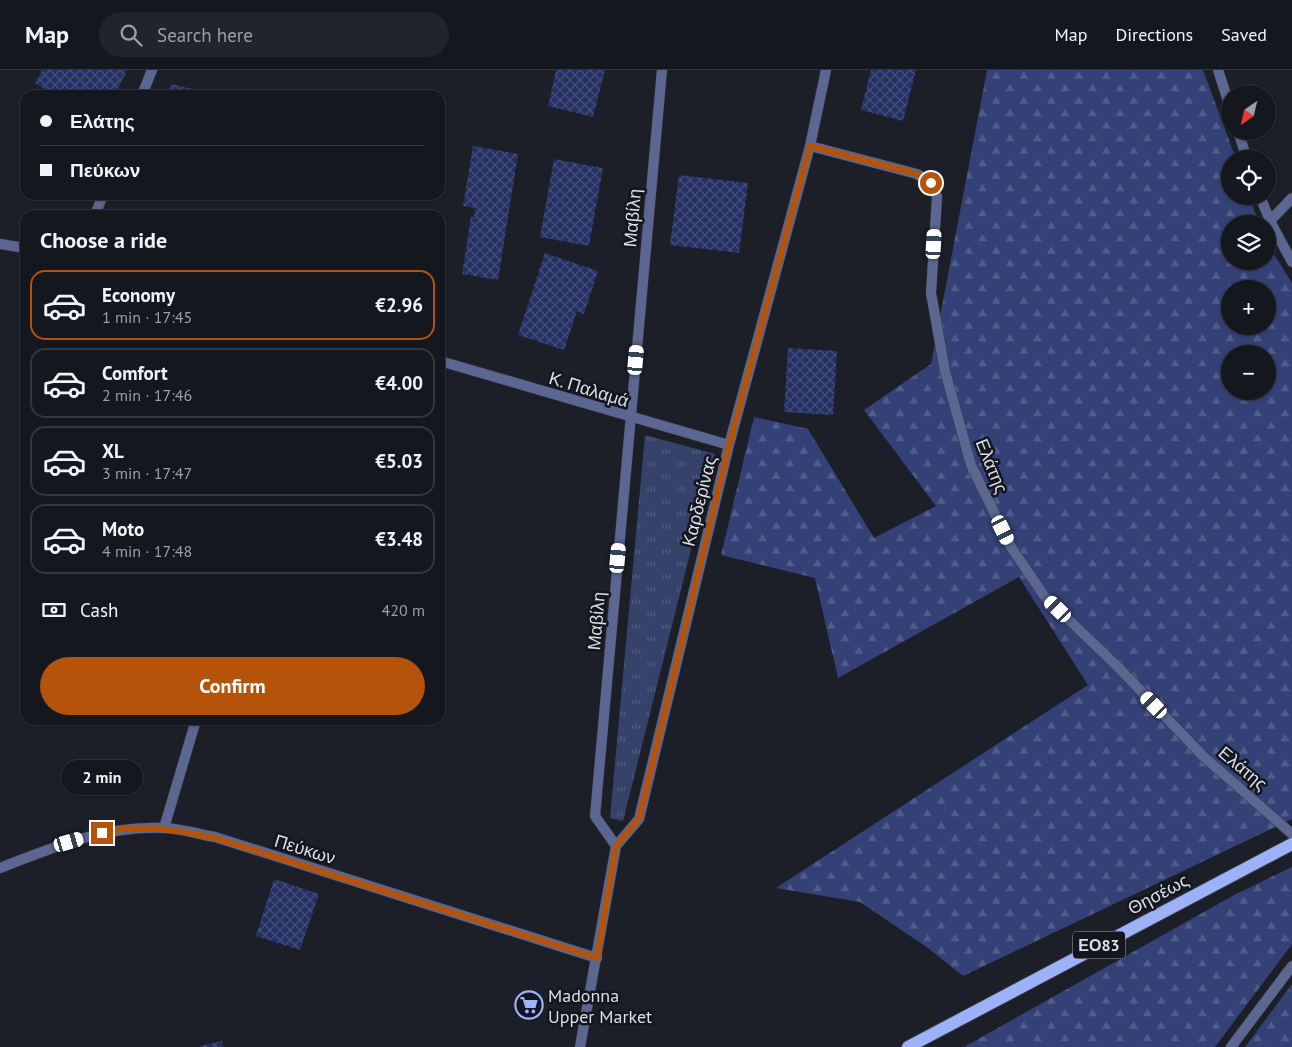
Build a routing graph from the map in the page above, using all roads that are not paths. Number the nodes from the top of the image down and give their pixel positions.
1 (152, 70) edge
2 (662, 70) edge
3 (826, 70) edge
4 (1218, 70) edge
5 (1223, 85) edge
6 (144, 90) edge
7 (810, 146) junction
8 (1292, 198) edge
9 (1276, 215) edge
10 (1276, 232) edge
11 (0, 244) edge
12 (20, 247) edge
13 (1292, 262) edge
14 (445, 362) edge
15 (631, 418) junction
16 (729, 445) junction
17 (195, 725) edge
18 (164, 828) junction
19 (1292, 834) edge
20 (1292, 844) edge
21 (616, 846) junction
22 (0, 868) edge
23 (597, 958) junction
24 (1292, 966) edge
25 (580, 1047) edge
26 (908, 1047) edge
27 (1231, 1047) edge

1 - 6 street
2 - 15 street, Μαβίλη
3 - 7 street, Καρδερίνας
4 - 5 street
7 - 16 street, Καρδερίνας
7 - 19 street, Ελάτης
8 - 9 street
10 - 13 street
11 - 12 street
14 - 15 street, Κ. Παλαμά
15 - 16 street, Κ. Παλαμά
15 - 21 street, Μαβίλη
16 - 21 street, Καρδερίνας
17 - 18 street
18 - 22 street, Πεύκων
18 - 23 street, Πεύκων
20 - 26 main road, Θησέως / ΕΟ83
21 - 23 street
23 - 25 street
24 - 27 street

